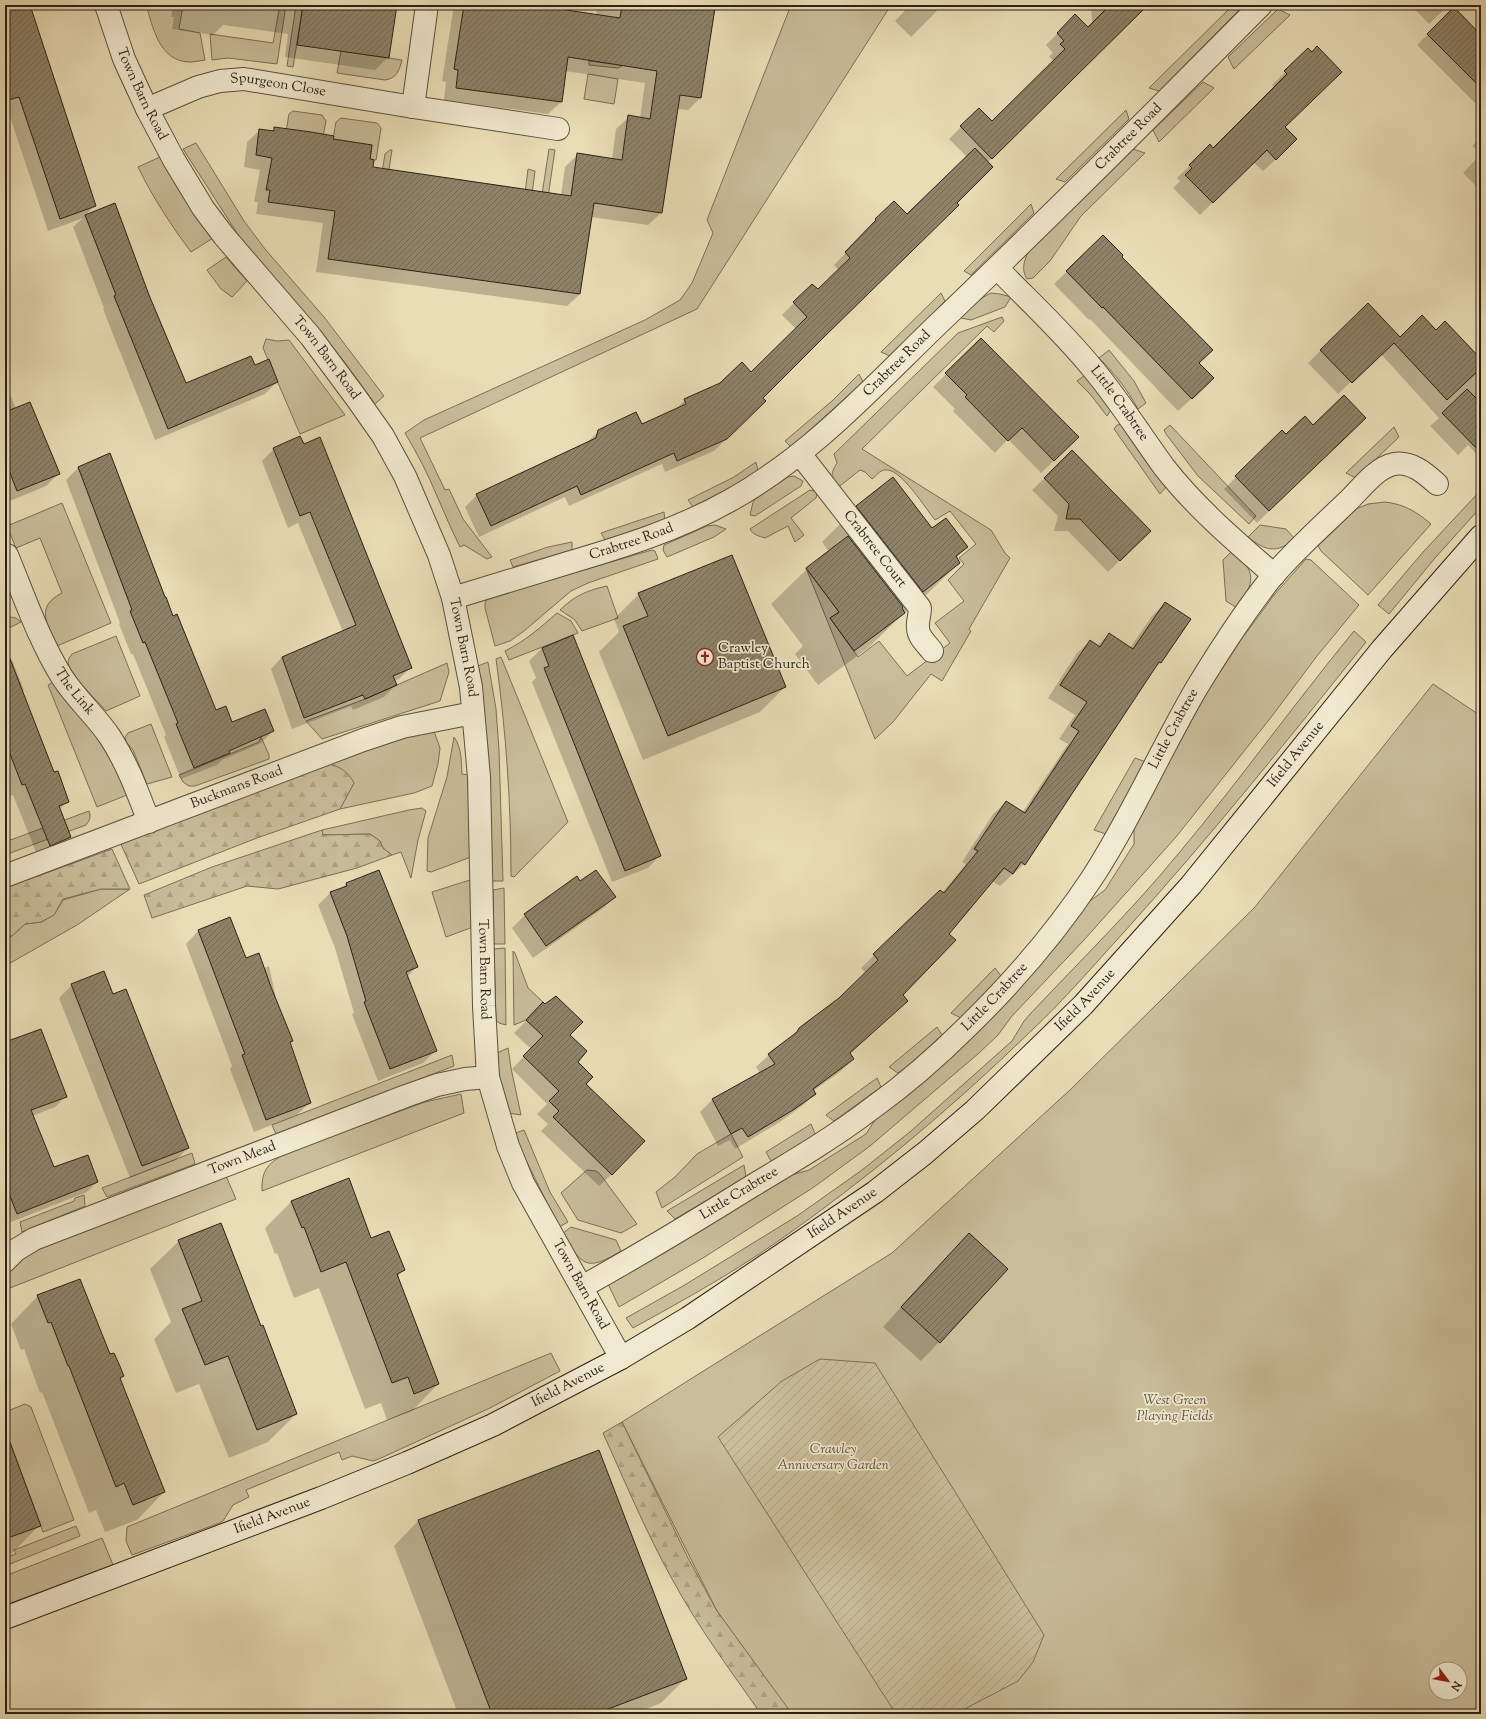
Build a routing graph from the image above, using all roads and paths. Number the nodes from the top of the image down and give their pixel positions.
1 (106, 5) edge
2 (428, 5) edge
3 (1262, 5) edge
4 (413, 107) junction
5 (147, 109) junction
6 (558, 129) dead end
7 (997, 268) junction
8 (800, 454) junction
9 (1437, 484) dead end
10 (1481, 536) edge
11 (7, 555) dead end
12 (1274, 575) junction
13 (453, 598) junction
14 (932, 651) dead end
15 (473, 713) junction
16 (149, 822) junction
17 (5, 876) edge
18 (488, 1077) junction
19 (5, 1261) edge
20 (582, 1287) junction
21 (621, 1358) junction
22 (5, 1618) edge

1 - 5 street, Town Barn Road
2 - 4 street
3 - 7 street, Crabtree Road
4 - 5 street, Spurgeon Close
4 - 6 street, Spurgeon Close
5 - 13 street, Town Barn Road
7 - 8 street, Crabtree Road
7 - 12 street, Little Crabtree
8 - 13 street, Crabtree Road
8 - 14 street, Crabtree Court
9 - 12 street, Little Crabtree
10 - 21 street, Ifield Avenue
11 - 16 street, The Link
12 - 20 street, Little Crabtree
13 - 15 street, Town Barn Road
15 - 16 street, Buckmans Road
15 - 18 street, Town Barn Road
16 - 17 street, Buckmans Road
18 - 19 street, Town Mead
18 - 20 street, Town Barn Road
20 - 21 street, Town Barn Road
21 - 22 street, Ifield Avenue

